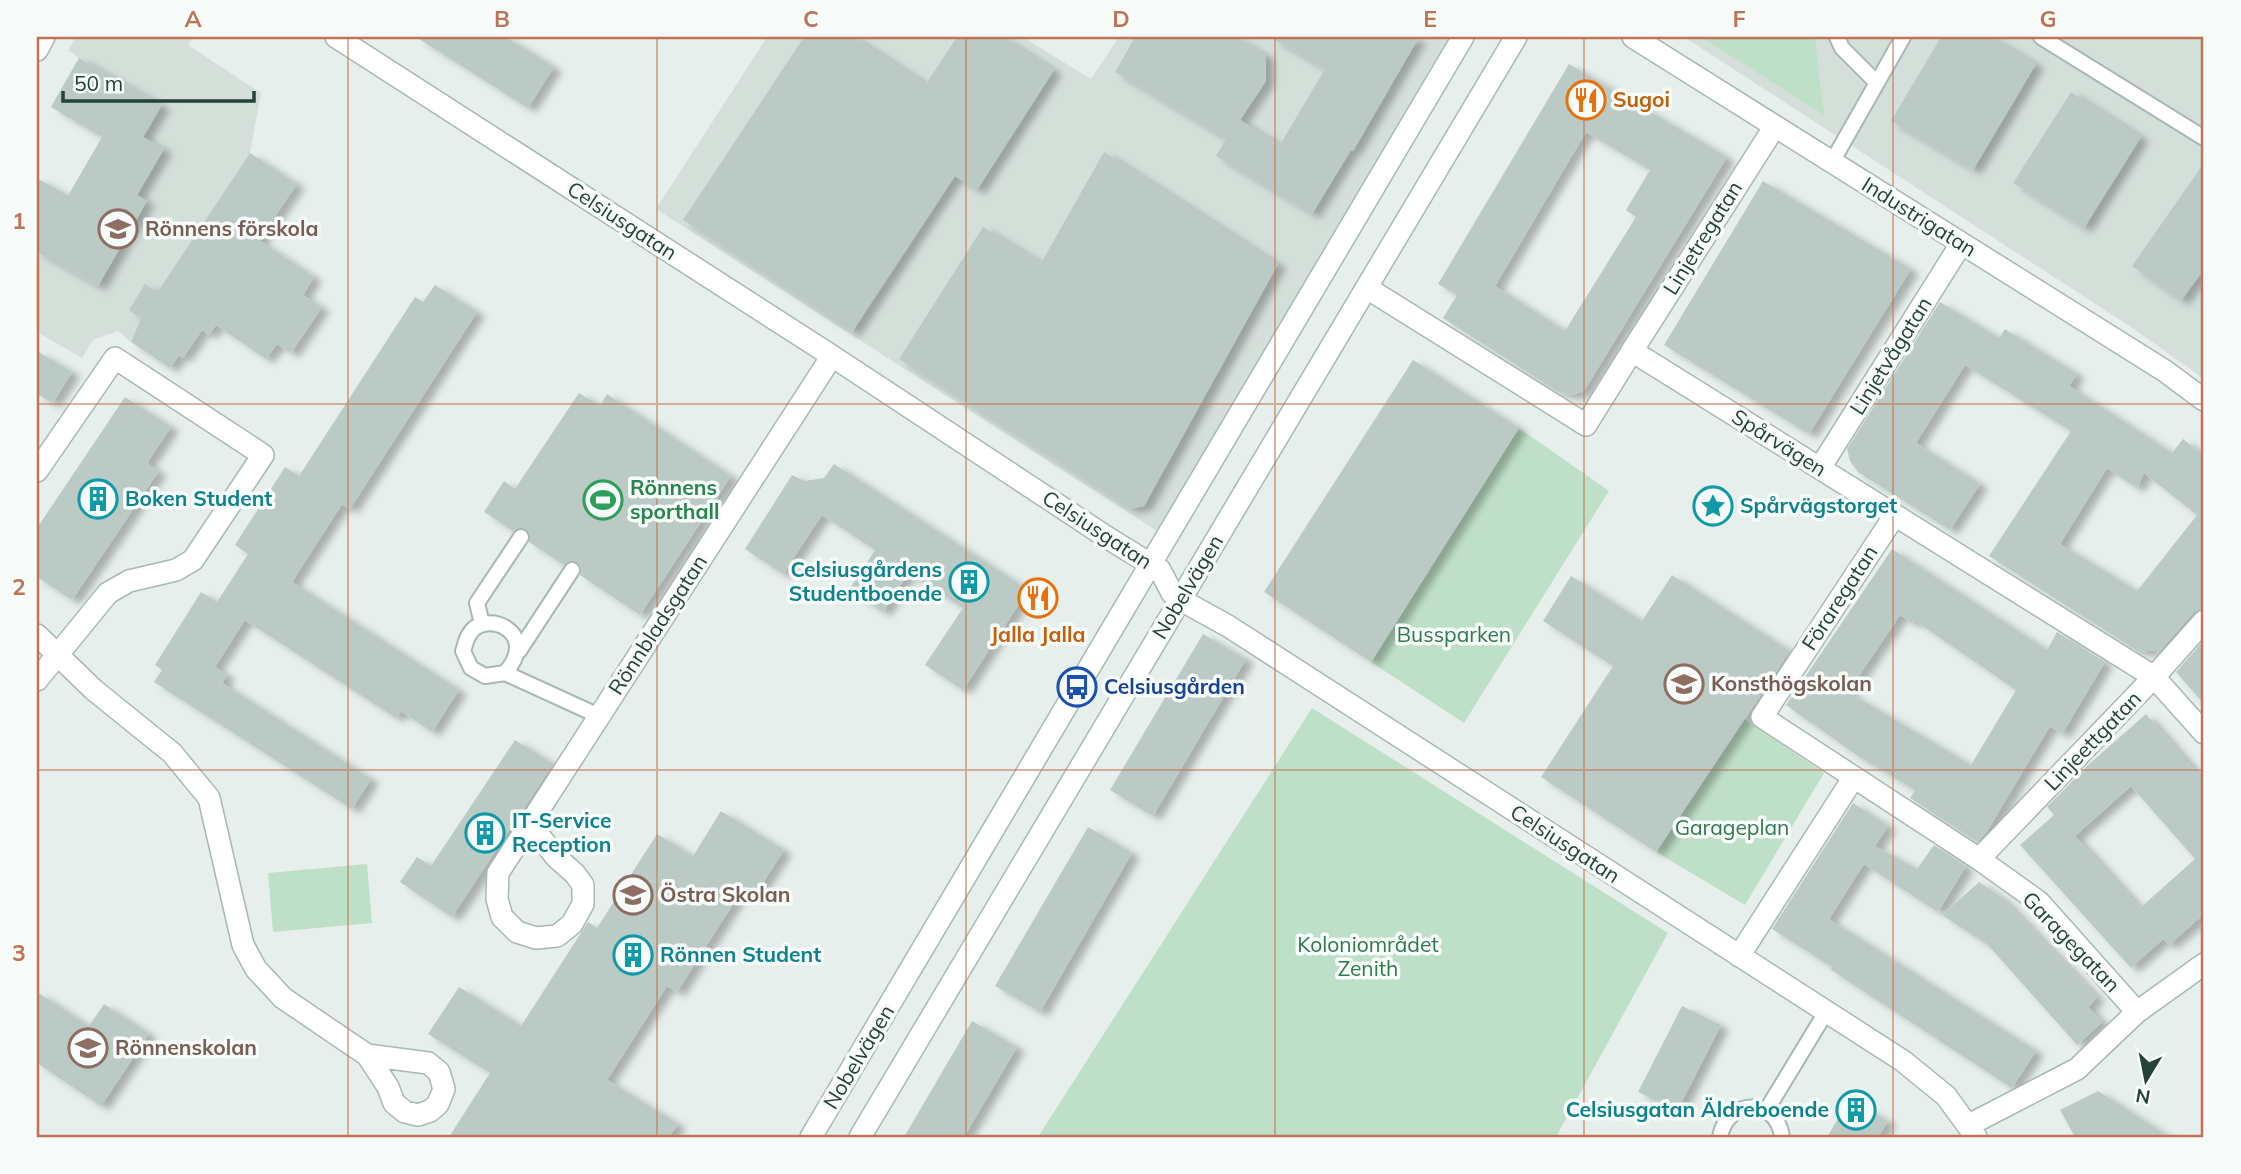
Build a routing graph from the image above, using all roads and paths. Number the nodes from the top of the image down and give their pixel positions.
1 (44, 37) edge
2 (336, 37) edge
3 (1463, 37) edge
4 (1516, 37) edge
5 (1633, 37) edge
6 (1837, 37) edge
7 (1903, 37) edge
8 (2041, 37) edge
9 (2070, 37) edge
10 (37, 50) edge
11 (2062, 50) junction
12 (1877, 83) junction
13 (1775, 126) junction
14 (2204, 138) edge
15 (1832, 162) junction
16 (1961, 244) junction
17 (1367, 288) junction
18 (1632, 351) junction
19 (832, 356) junction
20 (2204, 400) edge
21 (1820, 468) junction
22 (37, 471) edge
23 (1895, 515) junction
24 (521, 537) dead end
25 (1151, 563) junction
26 (572, 570) dead end
27 (1181, 600) junction
28 (2204, 621) edge
29 (482, 624) junction
30 (37, 635) edge
31 (519, 651) junction
32 (57, 655) junction
33 (505, 673) junction
34 (2154, 677) junction
35 (37, 680) edge
36 (599, 716) junction
37 (1762, 717) joint
38 (2204, 733) edge
39 (1854, 777) junction
40 (530, 824) junction
41 (1979, 859) junction
42 (1740, 956) junction
43 (2204, 964) edge
44 (1826, 1012) junction
45 (2137, 1012) junction
46 (367, 1055) dead end
47 (1766, 1111) junction
48 (1972, 1131) edge
49 (811, 1137) edge
50 (860, 1137) edge
51 (1720, 1137) edge
52 (1782, 1137) edge

1 - 10 street
2 - 19 street, Celsiusgatan
3 - 25 street, Nobelvägen
4 - 17 street, Nobelvägen
5 - 13 street, Industrigatan
6 - 12 lane
7 - 12 lane
8 - 11 lane
9 - 11 lane
11 - 14 lane
12 - 15 lane
13 - 15 street, Industrigatan
13 - 18 street, Linjetregatan
15 - 16 street, Industrigatan
16 - 20 street, Industrigatan
16 - 21 street, Linjetvågatan
17 - 18 street
17 - 27 street, Nobelvägen
18 - 21 street, Spårvägen
19 - 25 street, Celsiusgatan
19 - 36 street, Rönnbladsgatan
21 - 23 street, Spårvägen
22 - 32 street
23 - 34 street, Spårvägen
23 - 37 street, Föraregatan
24 - 29 lane
25 - 27 street, Celsiusgatan
25 - 49 street, Nobelvägen
26 - 31 lane
27 - 42 street, Celsiusgatan
27 - 50 street, Nobelvägen
28 - 34 street, Linjeettgatan
29 - 31 lane
29 - 33 lane
30 - 32 street
31 - 33 lane
32 - 35 street
32 - 46 street
33 - 36 lane
34 - 38 street, Spårvägen
34 - 41 street, Linjeettgatan
36 - 40 street, Rönnbladsgatan
37 - 39 street, Garagegatan
39 - 41 street, Garagegatan
39 - 42 street
40 - 40 street, Rönnbladsgatan
41 - 45 street, Garagegatan
42 - 44 street, Celsiusgatan
43 - 45 street
44 - 47 lane
44 - 48 street, Celsiusgatan
45 - 48 street, Garagegatan
47 - 51 lane
47 - 52 lane

